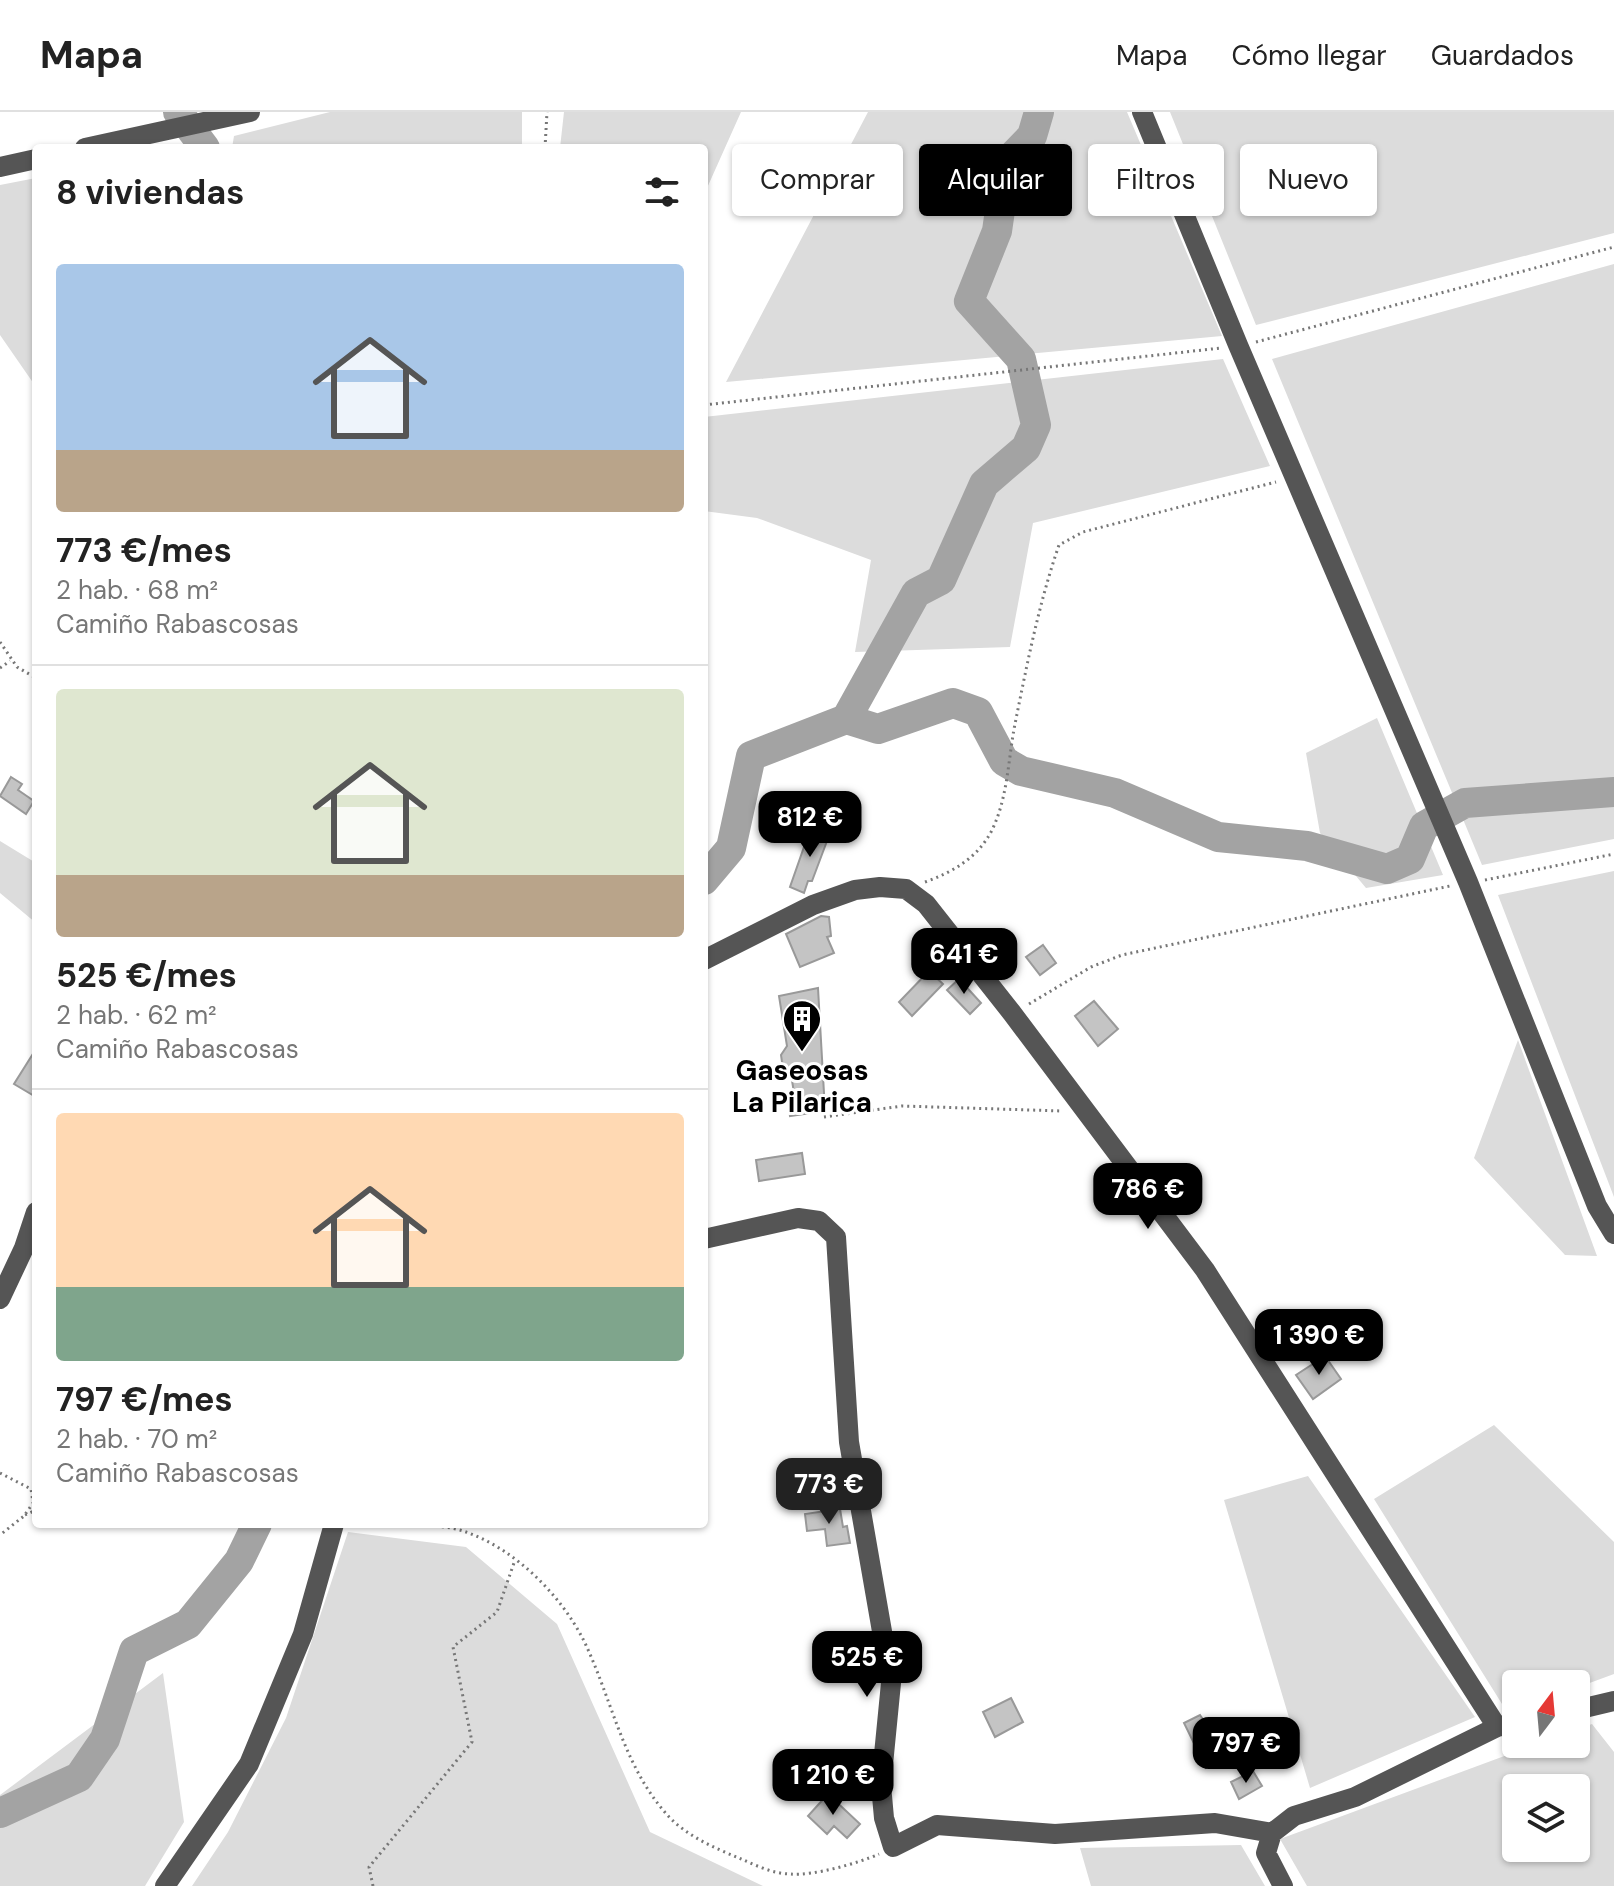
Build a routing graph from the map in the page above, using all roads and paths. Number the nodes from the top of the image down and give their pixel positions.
1 (250, 112) edge
2 (547, 112) edge
3 (1142, 112) edge
4 (103, 144) edge
5 (545, 144) edge
6 (32, 160) edge
7 (0, 167) edge
8 (1614, 247) edge
9 (1238, 345) junction
10 (708, 405) edge
11 (1297, 477) junction
12 (0, 642) edge
13 (11, 660) junction
14 (0, 668) edge
15 (32, 675) edge
16 (1614, 854) edge
17 (1468, 882) junction
18 (906, 889) junction
19 (708, 958) edge
20 (1012, 1013) junction
21 (1086, 1111) junction
22 (824, 1117) dead end
23 (32, 1224) edge
24 (1614, 1234) edge
25 (708, 1238) edge
26 (0, 1299) edge
27 (0, 1473) edge
28 (32, 1491) edge
29 (32, 1504) edge
30 (32, 1512) edge
31 (24, 1516) junction
32 (333, 1528) edge
33 (442, 1528) edge
34 (0, 1535) edge
35 (515, 1560) junction
36 (1614, 1701) edge
37 (1590, 1707) edge
38 (1502, 1717) edge
39 (1502, 1727) edge
40 (1272, 1833) junction
41 (893, 1847) junction
42 (165, 1886) edge
43 (373, 1886) edge
44 (1283, 1886) edge

1 - 4 street
2 - 5 path
3 - 9 street
6 - 7 street
8 - 9 path
9 - 10 path
9 - 11 street
11 - 17 street
11 - 18 path
12 - 13 path
13 - 14 path
13 - 15 path
16 - 17 path
17 - 20 path
17 - 24 street
18 - 19 street
18 - 20 street
20 - 21 street
21 - 22 path
21 - 38 street
23 - 26 street
25 - 41 street
27 - 28 path
29 - 31 path
30 - 31 path
31 - 34 path
32 - 42 street
33 - 35 path
35 - 41 path
35 - 43 path
36 - 37 street
39 - 40 street
40 - 41 street
40 - 44 street

